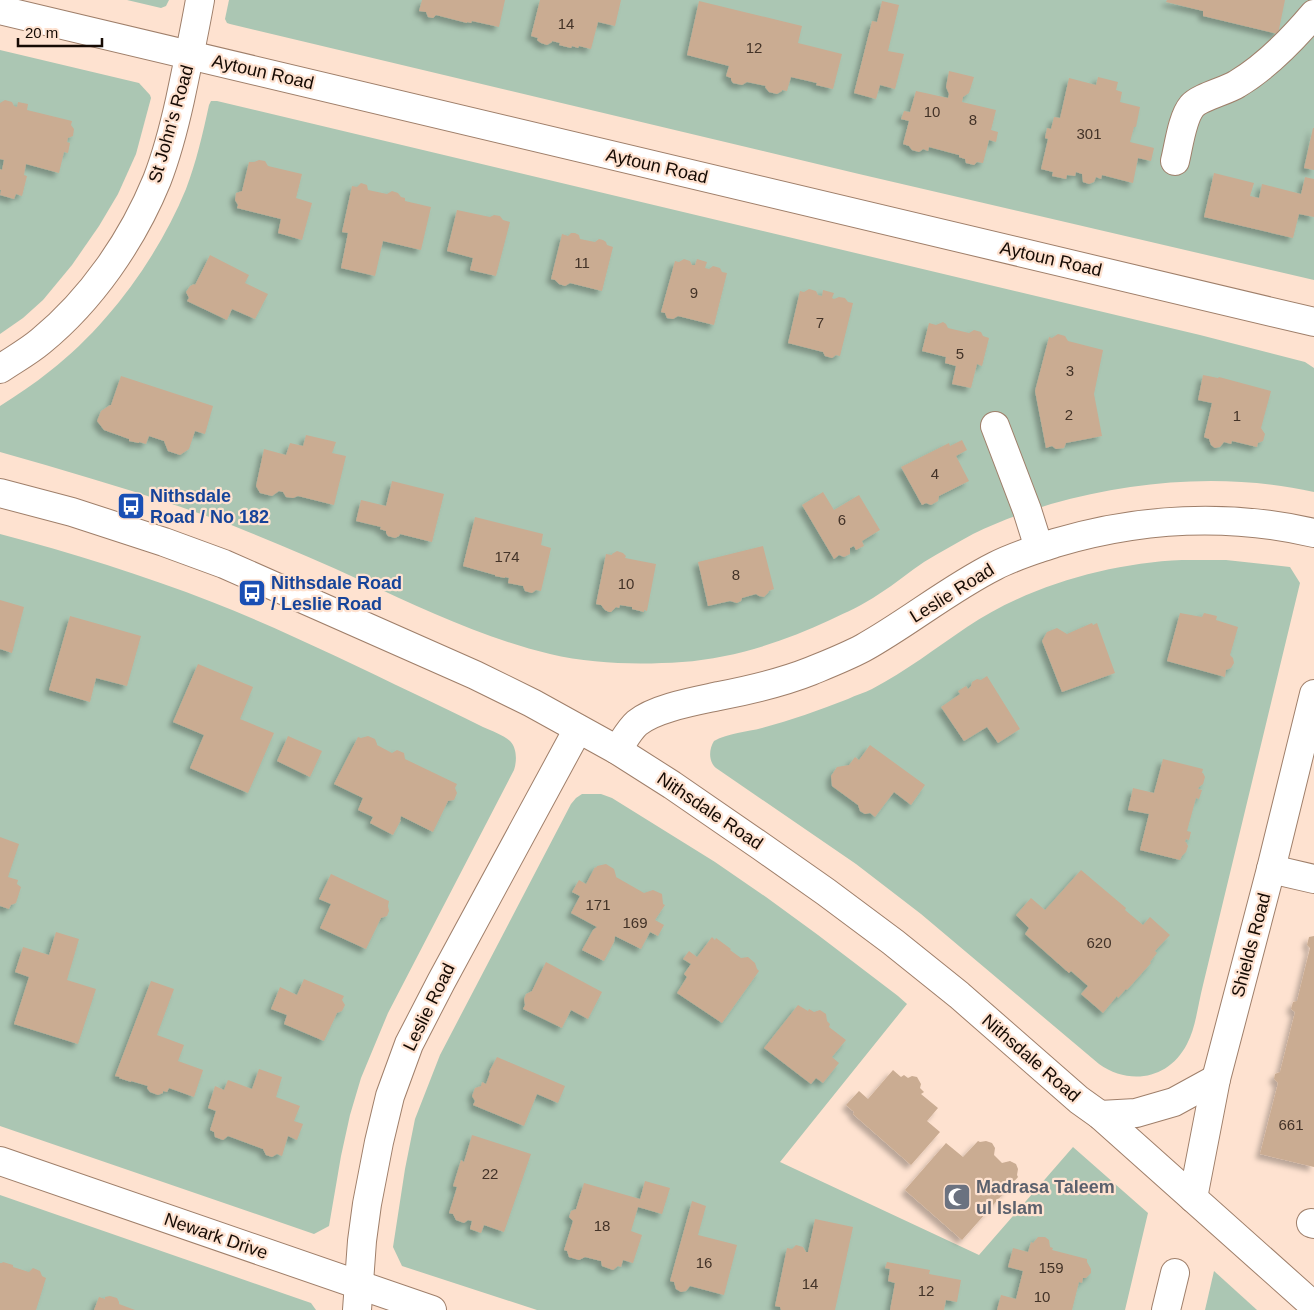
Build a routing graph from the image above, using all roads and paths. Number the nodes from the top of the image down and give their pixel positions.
1 (200, 0) edge
2 (0, 10) edge
3 (1314, 14) edge
4 (190, 55) junction
5 (1176, 161) dead end
6 (1314, 322) edge
7 (0, 369) edge
8 (994, 426) dead end
9 (0, 493) edge
10 (1314, 533) edge
11 (1039, 548) junction
12 (1314, 694) edge
13 (578, 729) junction
14 (617, 750) junction
15 (1272, 869) junction
16 (1314, 879) edge
17 (1216, 1079) junction
18 (1100, 1115) junction
19 (0, 1162) edge
20 (1193, 1198) junction
21 (1175, 1273) dead end
22 (358, 1298) edge
23 (1314, 1306) edge
24 (432, 1310) edge
25 (1166, 1310) edge

1 - 4 street, St John's Road
2 - 4 street, Aytoun Road
3 - 5 street
4 - 6 street, Aytoun Road
4 - 7 street, St John's Road
8 - 11 street
9 - 13 street, Nithsdale Road
10 - 11 street, Leslie Road
11 - 14 street, Leslie Road
12 - 15 street, Shields Road
13 - 14 street, Nithsdale Road
13 - 22 street, Leslie Road
14 - 18 street, Nithsdale Road
15 - 16 street
15 - 17 street, Shields Road
17 - 18 street
17 - 20 street, Shields Road
18 - 20 street, Nithsdale Road
19 - 22 street, Newark Drive
20 - 23 street, Nithsdale Road
21 - 25 street
22 - 24 street, Newark Drive

